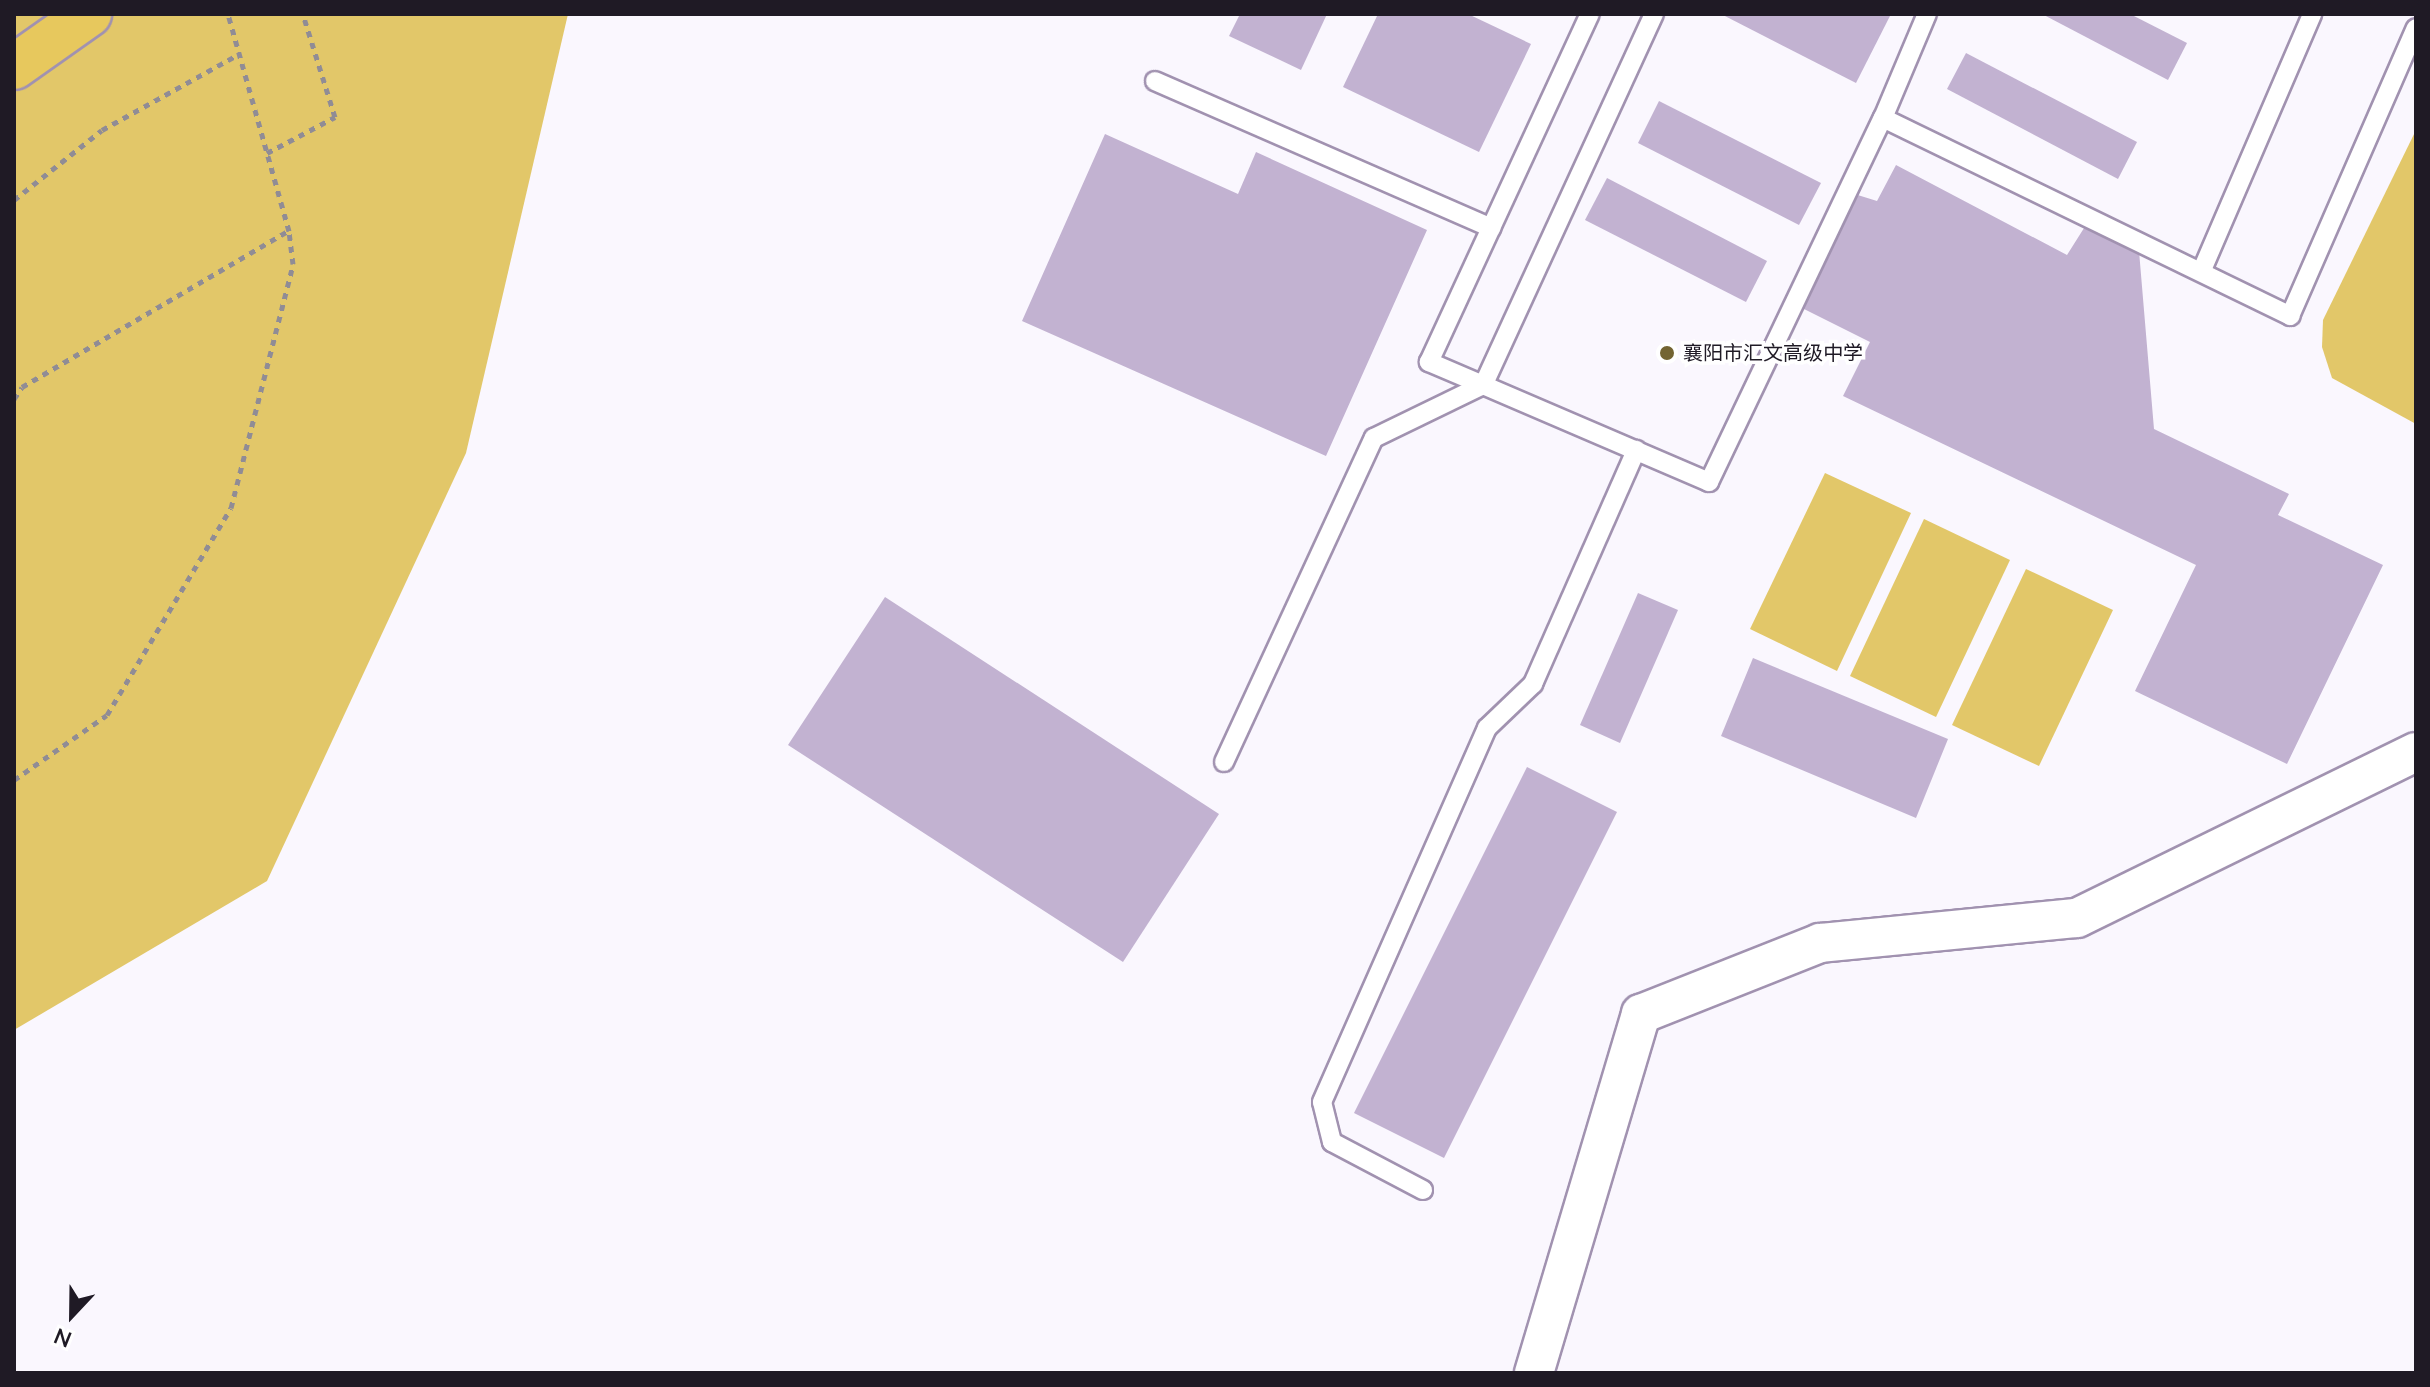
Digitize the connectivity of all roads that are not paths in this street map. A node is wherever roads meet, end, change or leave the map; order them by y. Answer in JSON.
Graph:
{"nodes":[{"id":1,"x":89,"y":14,"type":"edge"},
{"id":2,"x":1590,"y":14,"type":"edge"},
{"id":3,"x":1654,"y":14,"type":"edge"},
{"id":4,"x":1927,"y":14,"type":"edge"},
{"id":5,"x":2312,"y":14,"type":"edge"},
{"id":6,"x":2416,"y":28,"type":"edge"},
{"id":7,"x":14,"y":67,"type":"edge"},
{"id":8,"x":1155,"y":81,"type":"dead end"},
{"id":9,"x":1883,"y":118,"type":"junction"},
{"id":10,"x":1491,"y":228,"type":"junction"},
{"id":11,"x":2202,"y":270,"type":"junction"},
{"id":12,"x":1483,"y":385,"type":"junction"},
{"id":13,"x":1636,"y":450,"type":"junction"},
{"id":14,"x":2416,"y":752,"type":"edge"},
{"id":15,"x":1224,"y":762,"type":"dead end"},
{"id":16,"x":1423,"y":1190,"type":"dead end"},
{"id":17,"x":1534,"y":1373,"type":"edge"}],
"edges":[{"from":1,"to":7,"type":"highway"},
{"from":2,"to":10,"type":"lane"},
{"from":3,"to":12,"type":"lane"},
{"from":4,"to":9,"type":"lane"},
{"from":5,"to":11,"type":"lane"},
{"from":6,"to":11,"type":"lane"},
{"from":8,"to":10,"type":"lane"},
{"from":9,"to":11,"type":"lane"},
{"from":9,"to":13,"type":"lane"},
{"from":10,"to":12,"type":"lane"},
{"from":12,"to":13,"type":"lane"},
{"from":12,"to":15,"type":"lane"},
{"from":13,"to":16,"type":"lane"},
{"from":14,"to":17,"type":"street"}]}
